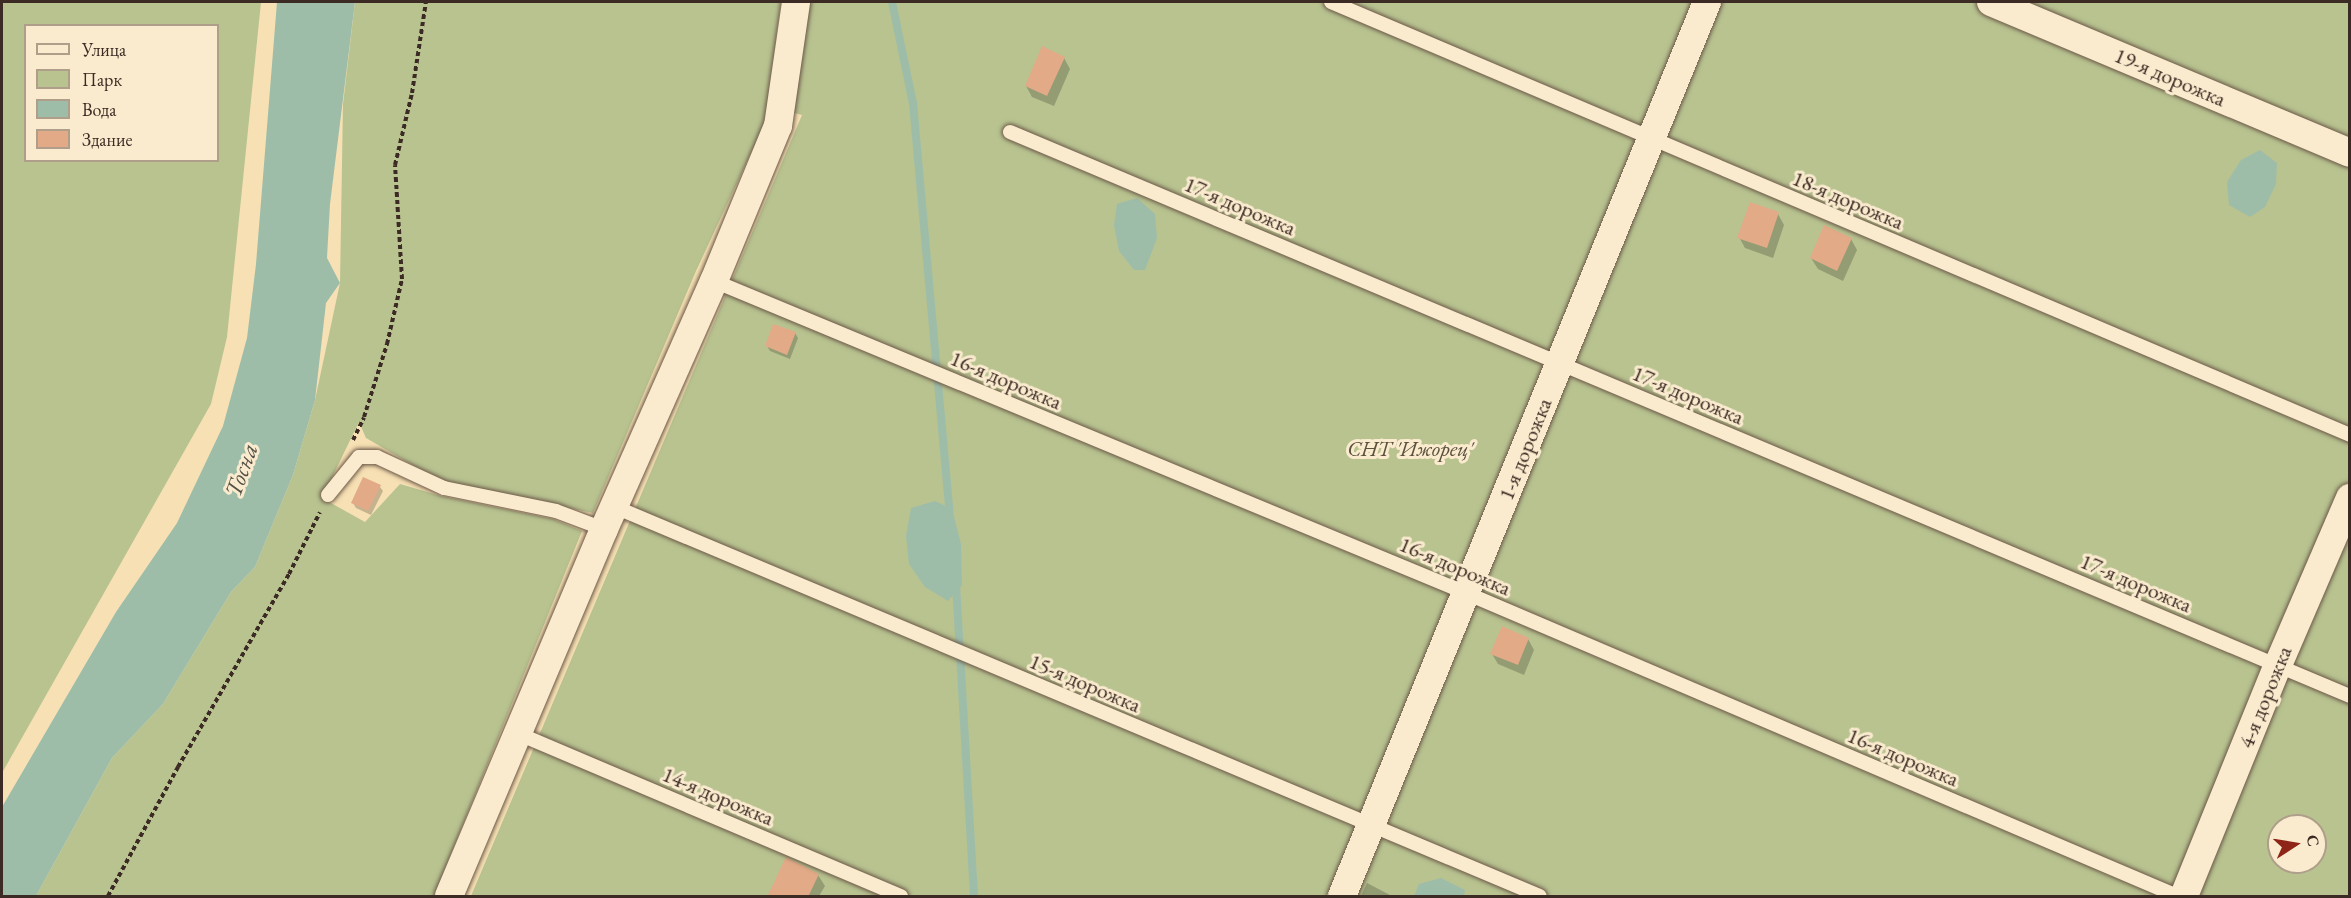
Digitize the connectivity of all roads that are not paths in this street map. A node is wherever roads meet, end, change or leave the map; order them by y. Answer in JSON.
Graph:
{"nodes":[{"id":1,"x":796,"y":2,"type":"edge"},
{"id":2,"x":1331,"y":2,"type":"edge"},
{"id":3,"x":1707,"y":2,"type":"edge"},
{"id":4,"x":1991,"y":2,"type":"edge"},
{"id":5,"x":1010,"y":132,"type":"dead end"},
{"id":6,"x":1651,"y":140,"type":"junction"},
{"id":7,"x":2349,"y":153,"type":"edge"},
{"id":8,"x":714,"y":281,"type":"junction"},
{"id":9,"x":1560,"y":364,"type":"junction"},
{"id":10,"x":2349,"y":435,"type":"edge"},
{"id":11,"x":328,"y":495,"type":"road end"},
{"id":12,"x":2349,"y":498,"type":"edge"},
{"id":13,"x":609,"y":518,"type":"junction"},
{"id":14,"x":1466,"y":593,"type":"junction"},
{"id":15,"x":2278,"y":665,"type":"junction"},
{"id":16,"x":2349,"y":696,"type":"edge"},
{"id":17,"x":519,"y":734,"type":"junction"},
{"id":18,"x":1371,"y":826,"type":"junction"},
{"id":19,"x":449,"y":897,"type":"edge"},
{"id":20,"x":901,"y":897,"type":"edge"},
{"id":21,"x":1342,"y":897,"type":"edge"},
{"id":22,"x":1540,"y":897,"type":"edge"},
{"id":23,"x":2177,"y":897,"type":"edge"},
{"id":24,"x":2184,"y":897,"type":"edge"}],
"edges":[{"from":1,"to":8,"type":"street"},
{"from":2,"to":6,"type":"lane","name":"18-я дорожка"},
{"from":3,"to":6,"type":"street","name":"1-я дорожка"},
{"from":4,"to":7,"type":"street","name":"19-я дорожка"},
{"from":5,"to":9,"type":"lane","name":"17-я дорожка"},
{"from":6,"to":9,"type":"street","name":"1-я дорожка"},
{"from":6,"to":10,"type":"lane","name":"18-я дорожка"},
{"from":8,"to":13,"type":"street"},
{"from":8,"to":14,"type":"lane","name":"16-я дорожка"},
{"from":9,"to":14,"type":"street","name":"1-я дорожка"},
{"from":9,"to":15,"type":"lane","name":"17-я дорожка"},
{"from":11,"to":13,"type":"lane","name":"15-я дорожка"},
{"from":12,"to":15,"type":"street","name":"4-я дорожка"},
{"from":13,"to":17,"type":"street"},
{"from":13,"to":18,"type":"lane","name":"15-я дорожка"},
{"from":14,"to":18,"type":"street","name":"1-я дорожка"},
{"from":14,"to":23,"type":"lane","name":"16-я дорожка"},
{"from":15,"to":16,"type":"lane","name":"17-я дорожка"},
{"from":15,"to":24,"type":"street","name":"4-я дорожка"},
{"from":17,"to":19,"type":"street"},
{"from":17,"to":20,"type":"lane","name":"14-я дорожка"},
{"from":18,"to":21,"type":"street","name":"1-я дорожка"},
{"from":18,"to":22,"type":"lane","name":"15-я дорожка"}]}
